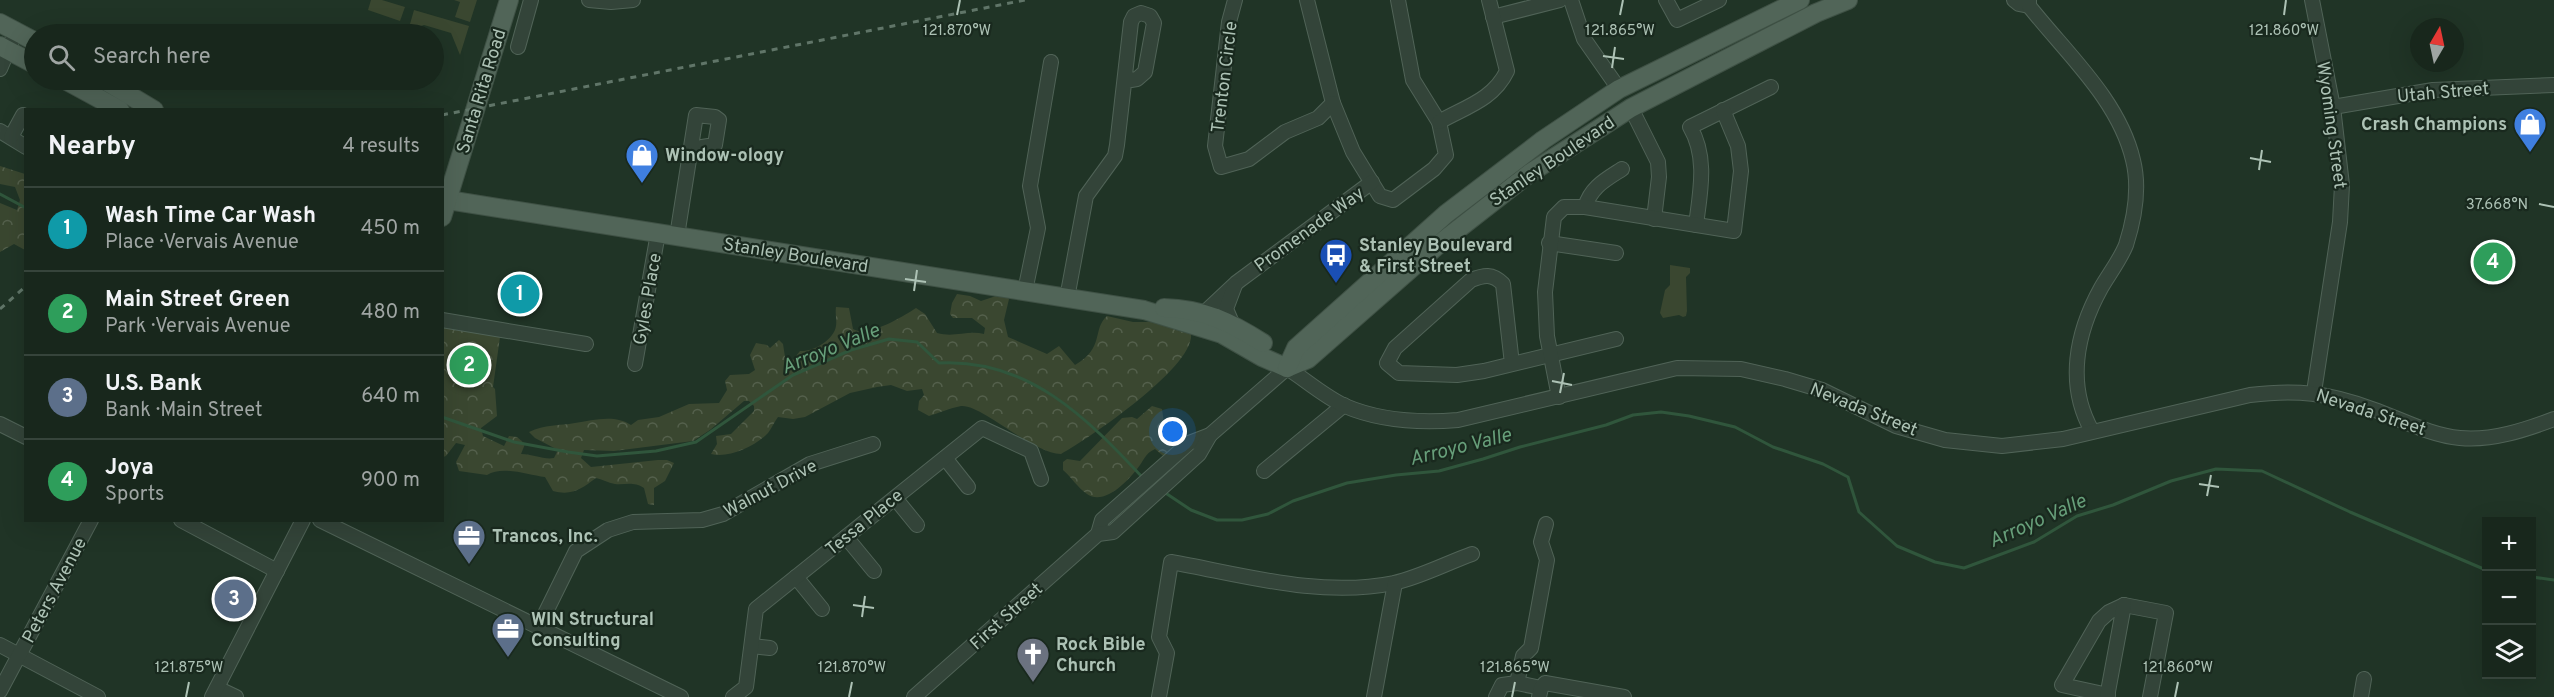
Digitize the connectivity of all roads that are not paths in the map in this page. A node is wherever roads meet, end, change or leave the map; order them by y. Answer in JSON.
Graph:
{"nodes":[{"id":1,"x":509,"y":0,"type":"edge"},
{"id":2,"x":531,"y":0,"type":"edge"},
{"id":3,"x":589,"y":0,"type":"edge"},
{"id":4,"x":633,"y":0,"type":"edge"},
{"id":5,"x":1235,"y":0,"type":"edge"},
{"id":6,"x":1307,"y":0,"type":"edge"},
{"id":7,"x":1398,"y":0,"type":"edge"},
{"id":8,"x":1489,"y":0,"type":"edge"},
{"id":9,"x":1560,"y":0,"type":"edge"},
{"id":10,"x":1571,"y":0,"type":"edge"},
{"id":11,"x":1666,"y":0,"type":"edge"},
{"id":12,"x":1719,"y":0,"type":"edge"},
{"id":13,"x":1800,"y":0,"type":"edge"},
{"id":14,"x":1848,"y":0,"type":"edge"},
{"id":15,"x":2014,"y":0,"type":"edge"},
{"id":16,"x":2312,"y":0,"type":"edge"},
{"id":17,"x":2031,"y":2,"type":"edge"},
{"id":18,"x":1812,"y":7,"type":"edge"},
{"id":19,"x":1493,"y":17,"type":"junction"},
{"id":20,"x":8,"y":27,"type":"edge"},
{"id":21,"x":1728,"y":35,"type":"junction"},
{"id":22,"x":24,"y":36,"type":"edge"},
{"id":23,"x":518,"y":46,"type":"dead end"},
{"id":24,"x":4,"y":48,"type":"edge"},
{"id":25,"x":24,"y":59,"type":"edge"},
{"id":26,"x":1050,"y":62,"type":"dead end"},
{"id":27,"x":0,"y":69,"type":"edge"},
{"id":28,"x":1125,"y":81,"type":"dead end"},
{"id":29,"x":2554,"y":85,"type":"edge"},
{"id":30,"x":1771,"y":87,"type":"dead end"},
{"id":31,"x":1619,"y":89,"type":"junction"},
{"id":32,"x":83,"y":90,"type":"edge"},
{"id":33,"x":121,"y":90,"type":"edge"},
{"id":34,"x":1333,"y":103,"type":"junction"},
{"id":35,"x":2333,"y":107,"type":"junction"},
{"id":36,"x":116,"y":108,"type":"edge"},
{"id":37,"x":151,"y":108,"type":"edge"},
{"id":38,"x":1631,"y":108,"type":"junction"},
{"id":39,"x":1723,"y":110,"type":"junction"},
{"id":40,"x":23,"y":115,"type":"dead end"},
{"id":41,"x":1439,"y":122,"type":"junction"},
{"id":42,"x":6,"y":134,"type":"edge"},
{"id":43,"x":24,"y":146,"type":"edge"},
{"id":44,"x":690,"y":152,"type":"dead end"},
{"id":45,"x":1622,"y":169,"type":"dead end"},
{"id":46,"x":1530,"y":173,"type":"junction"},
{"id":47,"x":1372,"y":182,"type":"junction"},
{"id":48,"x":1585,"y":207,"type":"junction"},
{"id":49,"x":445,"y":208,"type":"edge"},
{"id":50,"x":1654,"y":219,"type":"junction"},
{"id":51,"x":1696,"y":225,"type":"junction"},
{"id":52,"x":658,"y":233,"type":"junction"},
{"id":53,"x":677,"y":236,"type":"junction"},
{"id":54,"x":1549,"y":243,"type":"junction"},
{"id":55,"x":1616,"y":253,"type":"dead end"},
{"id":56,"x":1236,"y":283,"type":"junction"},
{"id":57,"x":1025,"y":291,"type":"junction"},
{"id":58,"x":1067,"y":298,"type":"junction"},
{"id":59,"x":1144,"y":310,"type":"junction"},
{"id":60,"x":1204,"y":314,"type":"junction"},
{"id":61,"x":444,"y":320,"type":"edge"},
{"id":62,"x":1232,"y":323,"type":"junction"},
{"id":63,"x":1616,"y":339,"type":"dead end"},
{"id":64,"x":586,"y":344,"type":"dead end"},
{"id":65,"x":1551,"y":355,"type":"junction"},
{"id":66,"x":635,"y":364,"type":"dead end"},
{"id":67,"x":1512,"y":364,"type":"junction"},
{"id":68,"x":1287,"y":368,"type":"junction"},
{"id":69,"x":2314,"y":392,"type":"junction"},
{"id":70,"x":1559,"y":397,"type":"junction"},
{"id":71,"x":1344,"y":405,"type":"junction"},
{"id":72,"x":2554,"y":419,"type":"edge"},
{"id":73,"x":0,"y":424,"type":"edge"},
{"id":74,"x":2092,"y":431,"type":"junction"},
{"id":75,"x":1210,"y":435,"type":"junction"},
{"id":76,"x":24,"y":436,"type":"edge"},
{"id":77,"x":873,"y":444,"type":"dead end"},
{"id":78,"x":945,"y":458,"type":"junction"},
{"id":79,"x":1264,"y":471,"type":"dead end"},
{"id":80,"x":1041,"y":478,"type":"dead end"},
{"id":81,"x":968,"y":486,"type":"dead end"},
{"id":82,"x":895,"y":498,"type":"junction"},
{"id":83,"x":90,"y":522,"type":"edge"},
{"id":84,"x":185,"y":522,"type":"edge"},
{"id":85,"x":302,"y":522,"type":"edge"},
{"id":86,"x":324,"y":522,"type":"edge"},
{"id":87,"x":1546,"y":524,"type":"dead end"},
{"id":88,"x":917,"y":525,"type":"dead end"},
{"id":89,"x":1098,"y":534,"type":"junction"},
{"id":90,"x":846,"y":537,"type":"junction"},
{"id":91,"x":1472,"y":554,"type":"dead end"},
{"id":92,"x":277,"y":571,"type":"junction"},
{"id":93,"x":874,"y":571,"type":"dead end"},
{"id":94,"x":796,"y":577,"type":"junction"},
{"id":95,"x":1395,"y":583,"type":"junction"},
{"id":96,"x":2124,"y":605,"type":"junction"},
{"id":97,"x":822,"y":609,"type":"dead end"},
{"id":98,"x":539,"y":626,"type":"junction"},
{"id":99,"x":0,"y":645,"type":"edge"},
{"id":100,"x":752,"y":646,"type":"junction"},
{"id":101,"x":770,"y":648,"type":"dead end"},
{"id":102,"x":19,"y":655,"type":"junction"},
{"id":103,"x":2364,"y":679,"type":"dead end"},
{"id":104,"x":1517,"y":683,"type":"junction"},
{"id":105,"x":1542,"y":689,"type":"edge"},
{"id":106,"x":0,"y":691,"type":"edge"},
{"id":107,"x":215,"y":692,"type":"edge"},
{"id":108,"x":2108,"y":696,"type":"edge"},
{"id":109,"x":98,"y":697,"type":"edge"},
{"id":110,"x":236,"y":697,"type":"edge"},
{"id":111,"x":681,"y":697,"type":"edge"},
{"id":112,"x":733,"y":697,"type":"edge"},
{"id":113,"x":914,"y":697,"type":"edge"},
{"id":114,"x":1159,"y":697,"type":"edge"},
{"id":115,"x":1374,"y":697,"type":"edge"},
{"id":116,"x":1497,"y":697,"type":"edge"},
{"id":117,"x":1624,"y":697,"type":"edge"},
{"id":118,"x":2150,"y":697,"type":"edge"},
{"id":119,"x":2361,"y":697,"type":"edge"}],
"edges":[{"from":1,"to":49,"type":"main road","name":"Santa Rita Road"},
{"from":2,"to":23,"type":"street","name":"Santa Rita Road"},
{"from":3,"to":4,"type":"street"},
{"from":5,"to":34,"type":"street","name":"Trenton Circle"},
{"from":6,"to":34,"type":"street"},
{"from":7,"to":41,"type":"street"},
{"from":8,"to":19,"type":"street"},
{"from":9,"to":19,"type":"street"},
{"from":10,"to":31,"type":"street"},
{"from":11,"to":12,"type":"street"},
{"from":13,"to":21,"type":"main road","name":"Stanley Boulevard"},
{"from":14,"to":18,"type":"main road","name":"Stanley Boulevard"},
{"from":15,"to":17,"type":"street"},
{"from":16,"to":35,"type":"street","name":"Wyoming Street"},
{"from":17,"to":74,"type":"street"},
{"from":18,"to":38,"type":"main road","name":"Stanley Boulevard"},
{"from":19,"to":41,"type":"street"},
{"from":20,"to":22,"type":"main road"},
{"from":20,"to":24,"type":"street"},
{"from":21,"to":31,"type":"main road","name":"Stanley Boulevard"},
{"from":21,"to":38,"type":"main road"},
{"from":24,"to":25,"type":"main road"},
{"from":24,"to":27,"type":"street"},
{"from":26,"to":57,"type":"street"},
{"from":28,"to":58,"type":"street"},
{"from":29,"to":35,"type":"street","name":"Utah Street"},
{"from":30,"to":39,"type":"street"},
{"from":31,"to":46,"type":"main road"},
{"from":31,"to":68,"type":"main road","name":"Stanley Boulevard"},
{"from":32,"to":36,"type":"main road"},
{"from":33,"to":37,"type":"main road"},
{"from":34,"to":47,"type":"street"},
{"from":35,"to":69,"type":"street","name":"Wyoming Street"},
{"from":38,"to":46,"type":"main road","name":"Stanley Boulevard"},
{"from":38,"to":50,"type":"street"},
{"from":39,"to":51,"type":"street"},
{"from":39,"to":51,"type":"street"},
{"from":40,"to":42,"type":"street"},
{"from":41,"to":47,"type":"street","name":"Promenade Way"},
{"from":42,"to":43,"type":"street"},
{"from":44,"to":53,"type":"street"},
{"from":45,"to":48,"type":"street"},
{"from":46,"to":68,"type":"main road","name":"Stanley Boulevard"},
{"from":47,"to":56,"type":"street","name":"Promenade Way"},
{"from":48,"to":50,"type":"street"},
{"from":48,"to":54,"type":"street"},
{"from":49,"to":52,"type":"main road","name":"Stanley Boulevard"},
{"from":50,"to":51,"type":"street"},
{"from":52,"to":53,"type":"main road","name":"Stanley Boulevard"},
{"from":52,"to":66,"type":"street","name":"Gyles Place"},
{"from":53,"to":57,"type":"main road","name":"Stanley Boulevard"},
{"from":54,"to":55,"type":"street"},
{"from":54,"to":65,"type":"street"},
{"from":56,"to":60,"type":"street","name":"Promenade Way"},
{"from":56,"to":62,"type":"street"},
{"from":57,"to":58,"type":"main road","name":"Stanley Boulevard"},
{"from":58,"to":59,"type":"main road","name":"Stanley Boulevard"},
{"from":59,"to":60,"type":"main road","name":"Stanley Boulevard"},
{"from":59,"to":68,"type":"main road","name":"Stanley Boulevard"},
{"from":60,"to":62,"type":"main road","name":"Stanley Boulevard"},
{"from":61,"to":64,"type":"street"},
{"from":62,"to":68,"type":"main road","name":"Stanley Boulevard"},
{"from":63,"to":65,"type":"street"},
{"from":65,"to":67,"type":"street"},
{"from":65,"to":70,"type":"street"},
{"from":67,"to":67,"type":"street"},
{"from":68,"to":71,"type":"street","name":"Nevada Street"},
{"from":68,"to":75,"type":"street"},
{"from":69,"to":72,"type":"street","name":"Nevada Street"},
{"from":69,"to":74,"type":"street","name":"Nevada Street"},
{"from":70,"to":71,"type":"street","name":"Nevada Street"},
{"from":70,"to":74,"type":"street","name":"Nevada Street"},
{"from":71,"to":79,"type":"street"},
{"from":73,"to":76,"type":"street"},
{"from":75,"to":89,"type":"street"},
{"from":75,"to":89,"type":"street"},
{"from":77,"to":98,"type":"street","name":"Walnut Drive"},
{"from":78,"to":80,"type":"street","name":"Tessa Place"},
{"from":78,"to":81,"type":"street"},
{"from":78,"to":82,"type":"street","name":"Tessa Place"},
{"from":82,"to":88,"type":"street"},
{"from":82,"to":90,"type":"street","name":"Tessa Place"},
{"from":83,"to":102,"type":"street","name":"Peters Avenue"},
{"from":84,"to":92,"type":"street"},
{"from":85,"to":92,"type":"street"},
{"from":86,"to":98,"type":"street"},
{"from":87,"to":104,"type":"street"},
{"from":89,"to":113,"type":"street","name":"First Street"},
{"from":90,"to":93,"type":"street"},
{"from":90,"to":94,"type":"street","name":"Tessa Place"},
{"from":91,"to":95,"type":"street"},
{"from":92,"to":107,"type":"street"},
{"from":94,"to":97,"type":"street"},
{"from":94,"to":100,"type":"street","name":"Tessa Place"},
{"from":95,"to":114,"type":"street"},
{"from":95,"to":115,"type":"street"},
{"from":96,"to":108,"type":"street"},
{"from":96,"to":108,"type":"street"},
{"from":96,"to":118,"type":"street"},
{"from":98,"to":111,"type":"street"},
{"from":99,"to":102,"type":"street"},
{"from":100,"to":101,"type":"street"},
{"from":100,"to":112,"type":"street","name":"Tessa Place"},
{"from":102,"to":106,"type":"street","name":"Peters Avenue"},
{"from":102,"to":109,"type":"street"},
{"from":103,"to":119,"type":"street"},
{"from":104,"to":105,"type":"street"},
{"from":104,"to":116,"type":"street"},
{"from":105,"to":117,"type":"street"},
{"from":107,"to":110,"type":"street"}]}
